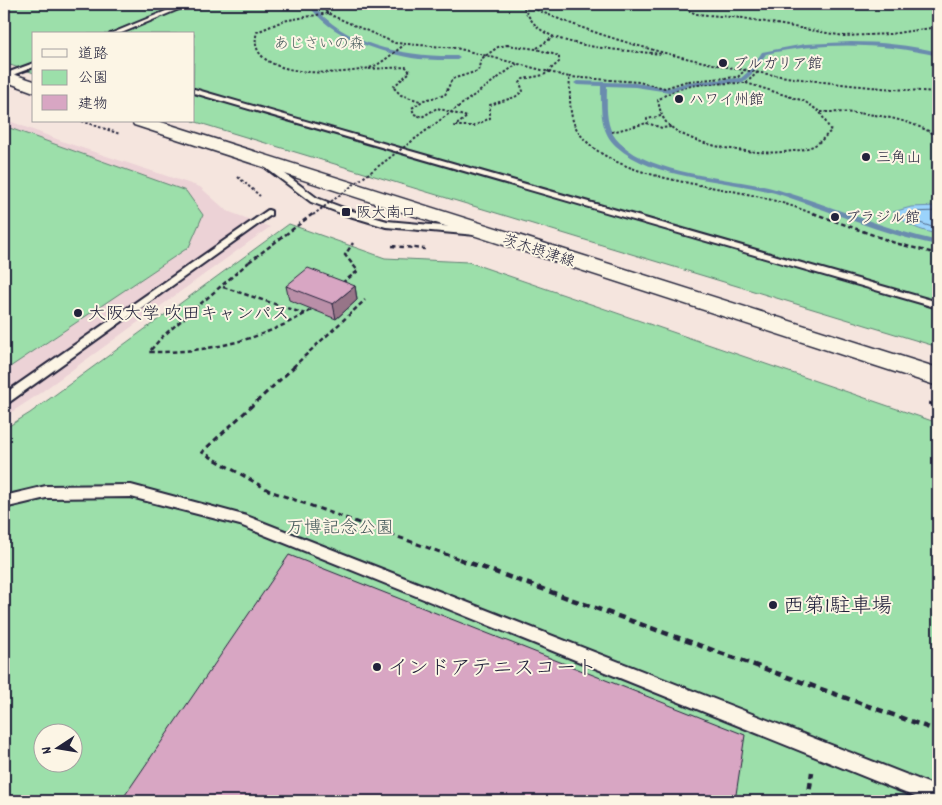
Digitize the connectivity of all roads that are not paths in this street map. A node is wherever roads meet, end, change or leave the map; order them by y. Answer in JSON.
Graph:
{"nodes":[{"id":1,"x":188,"y":4,"type":"edge"},
{"id":2,"x":118,"y":32,"type":"edge"},
{"id":3,"x":32,"y":66,"type":"edge"},
{"id":4,"x":4,"y":76,"type":"edge"},
{"id":5,"x":32,"y":86,"type":"edge"},
{"id":6,"x":195,"y":91,"type":"edge"},
{"id":7,"x":134,"y":129,"type":"edge"},
{"id":8,"x":268,"y":213,"type":"dead end"},
{"id":9,"x":938,"y":305,"type":"edge"},
{"id":10,"x":938,"y":377,"type":"edge"},
{"id":11,"x":4,"y":400,"type":"edge"},
{"id":12,"x":4,"y":502,"type":"edge"},
{"id":13,"x":938,"y":797,"type":"edge"}],
"edges":[{"from":1,"to":2,"type":"lane"},
{"from":3,"to":4,"type":"lane"},
{"from":4,"to":5,"type":"main road"},
{"from":6,"to":9,"type":"lane"},
{"from":7,"to":10,"type":"main road","name":"茨木摂津線"},
{"from":8,"to":11,"type":"lane"},
{"from":12,"to":13,"type":"lane"}]}
